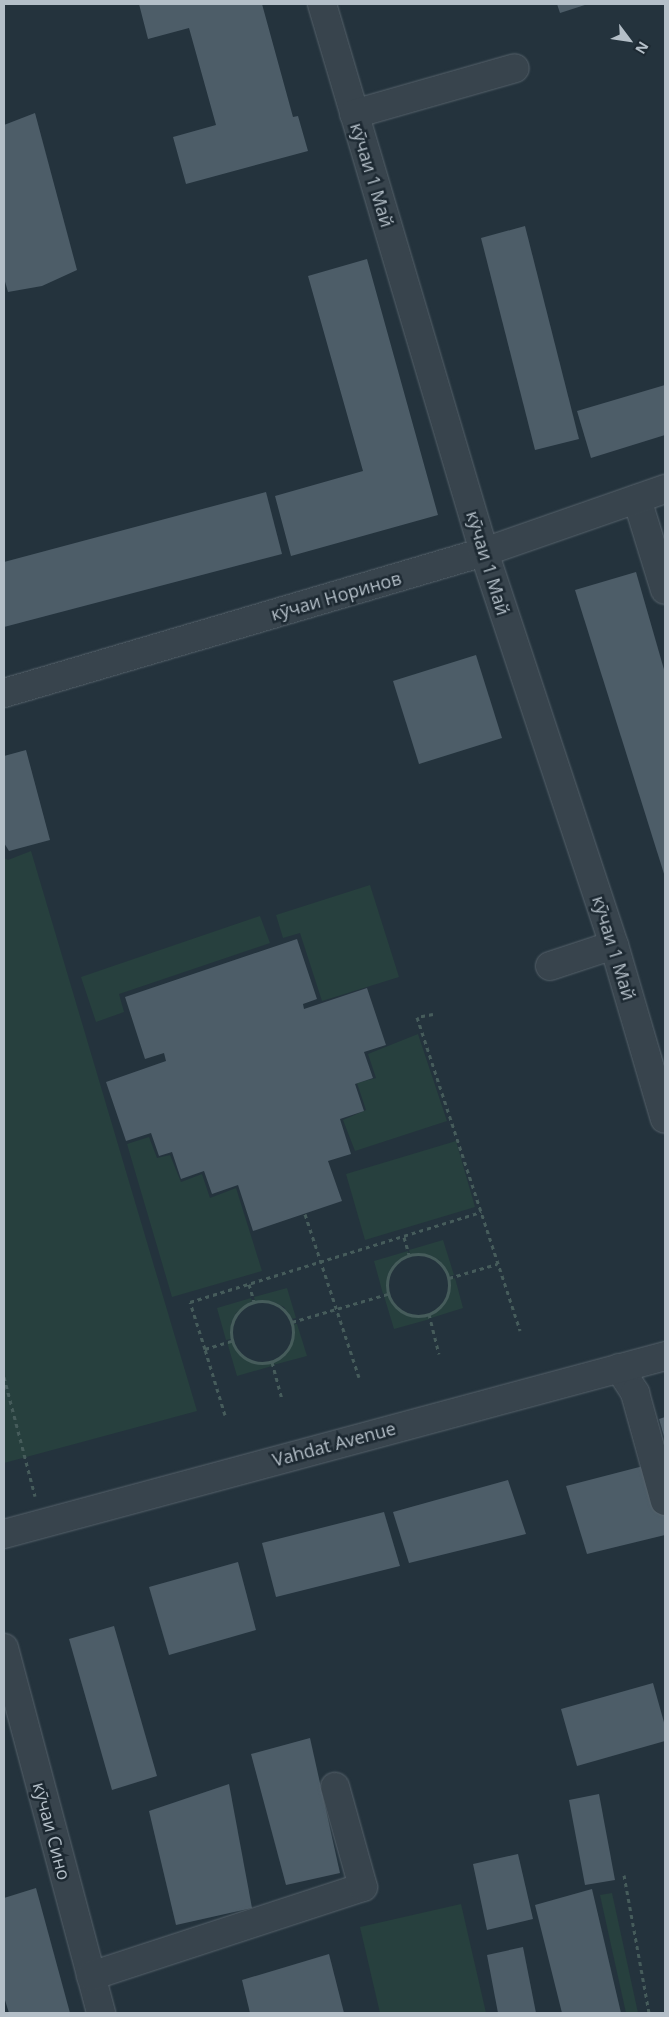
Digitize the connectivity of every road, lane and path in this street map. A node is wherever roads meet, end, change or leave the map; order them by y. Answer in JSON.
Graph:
{"nodes":[{"id":1,"x":322,"y":4,"type":"edge"},
{"id":2,"x":514,"y":68,"type":"dead end"},
{"id":3,"x":354,"y":114,"type":"junction"},
{"id":4,"x":665,"y":489,"type":"edge"},
{"id":5,"x":637,"y":499,"type":"junction"},
{"id":6,"x":484,"y":552,"type":"junction"},
{"id":7,"x":665,"y":590,"type":"edge"},
{"id":8,"x":4,"y":693,"type":"edge"},
{"id":9,"x":614,"y":945,"type":"junction"},
{"id":10,"x":550,"y":966,"type":"dead end"},
{"id":11,"x":433,"y":1014,"type":"dead end"},
{"id":12,"x":665,"y":1119,"type":"edge"},
{"id":13,"x":481,"y":1212,"type":"junction"},
{"id":14,"x":304,"y":1214,"type":"dead end"},
{"id":15,"x":404,"y":1237,"type":"junction"},
{"id":16,"x":410,"y":1255,"type":"junction"},
{"id":17,"x":322,"y":1263,"type":"junction"},
{"id":18,"x":497,"y":1264,"type":"junction"},
{"id":19,"x":449,"y":1278,"type":"junction"},
{"id":20,"x":249,"y":1284,"type":"junction"},
{"id":21,"x":388,"y":1294,"type":"junction"},
{"id":22,"x":254,"y":1302,"type":"junction"},
{"id":23,"x":336,"y":1309,"type":"junction"},
{"id":24,"x":429,"y":1314,"type":"junction"},
{"id":25,"x":292,"y":1322,"type":"junction"},
{"id":26,"x":520,"y":1331,"type":"dead end"},
{"id":27,"x":232,"y":1341,"type":"junction"},
{"id":28,"x":205,"y":1349,"type":"junction"},
{"id":29,"x":439,"y":1354,"type":"dead end"},
{"id":30,"x":665,"y":1356,"type":"edge"},
{"id":31,"x":272,"y":1362,"type":"junction"},
{"id":32,"x":619,"y":1368,"type":"junction"},
{"id":33,"x":4,"y":1377,"type":"edge"},
{"id":34,"x":359,"y":1377,"type":"dead end"},
{"id":35,"x":282,"y":1399,"type":"dead end"},
{"id":36,"x":224,"y":1415,"type":"dead end"},
{"id":37,"x":665,"y":1501,"type":"edge"},
{"id":38,"x":42,"y":1523,"type":"junction"},
{"id":39,"x":4,"y":1534,"type":"edge"},
{"id":40,"x":4,"y":1648,"type":"edge"},
{"id":41,"x":334,"y":1787,"type":"dead end"},
{"id":42,"x":624,"y":1875,"type":"dead end"},
{"id":43,"x":91,"y":1976,"type":"junction"},
{"id":44,"x":101,"y":2013,"type":"edge"},
{"id":45,"x":649,"y":2013,"type":"edge"}],
"edges":[{"from":1,"to":3,"type":"street","name":"кӯчаи 1 Май"},
{"from":2,"to":3,"type":"street"},
{"from":3,"to":6,"type":"street","name":"кӯчаи 1 Май"},
{"from":4,"to":5,"type":"street","name":"кӯчаи Норинов"},
{"from":5,"to":6,"type":"street","name":"кӯчаи Норинов"},
{"from":5,"to":7,"type":"street"},
{"from":6,"to":8,"type":"street","name":"кӯчаи Норинов"},
{"from":6,"to":9,"type":"street","name":"кӯчаи 1 Май"},
{"from":9,"to":10,"type":"street"},
{"from":9,"to":12,"type":"street","name":"кӯчаи 1 Май"},
{"from":11,"to":13,"type":"path"},
{"from":13,"to":15,"type":"path"},
{"from":13,"to":18,"type":"path"},
{"from":14,"to":17,"type":"path"},
{"from":15,"to":16,"type":"path"},
{"from":15,"to":17,"type":"path"},
{"from":16,"to":19,"type":"path"},
{"from":16,"to":21,"type":"path"},
{"from":17,"to":20,"type":"path"},
{"from":17,"to":23,"type":"path"},
{"from":18,"to":19,"type":"path"},
{"from":18,"to":26,"type":"path"},
{"from":19,"to":24,"type":"path"},
{"from":20,"to":22,"type":"path"},
{"from":20,"to":28,"type":"path"},
{"from":21,"to":23,"type":"path"},
{"from":21,"to":24,"type":"path"},
{"from":22,"to":25,"type":"path"},
{"from":22,"to":27,"type":"path"},
{"from":23,"to":25,"type":"path"},
{"from":23,"to":34,"type":"path"},
{"from":24,"to":29,"type":"path"},
{"from":25,"to":31,"type":"path"},
{"from":27,"to":28,"type":"path"},
{"from":27,"to":31,"type":"path"},
{"from":28,"to":36,"type":"path"},
{"from":30,"to":32,"type":"street","name":"Vahdat Avenue"},
{"from":31,"to":35,"type":"path"},
{"from":32,"to":37,"type":"street"},
{"from":32,"to":38,"type":"street","name":"Vahdat Avenue"},
{"from":33,"to":38,"type":"path"},
{"from":38,"to":39,"type":"street","name":"Vahdat Avenue"},
{"from":40,"to":43,"type":"street","name":"кӯчаи Сино"},
{"from":41,"to":43,"type":"street"},
{"from":42,"to":45,"type":"path"},
{"from":43,"to":44,"type":"street","name":"кӯчаи Сино"}]}
